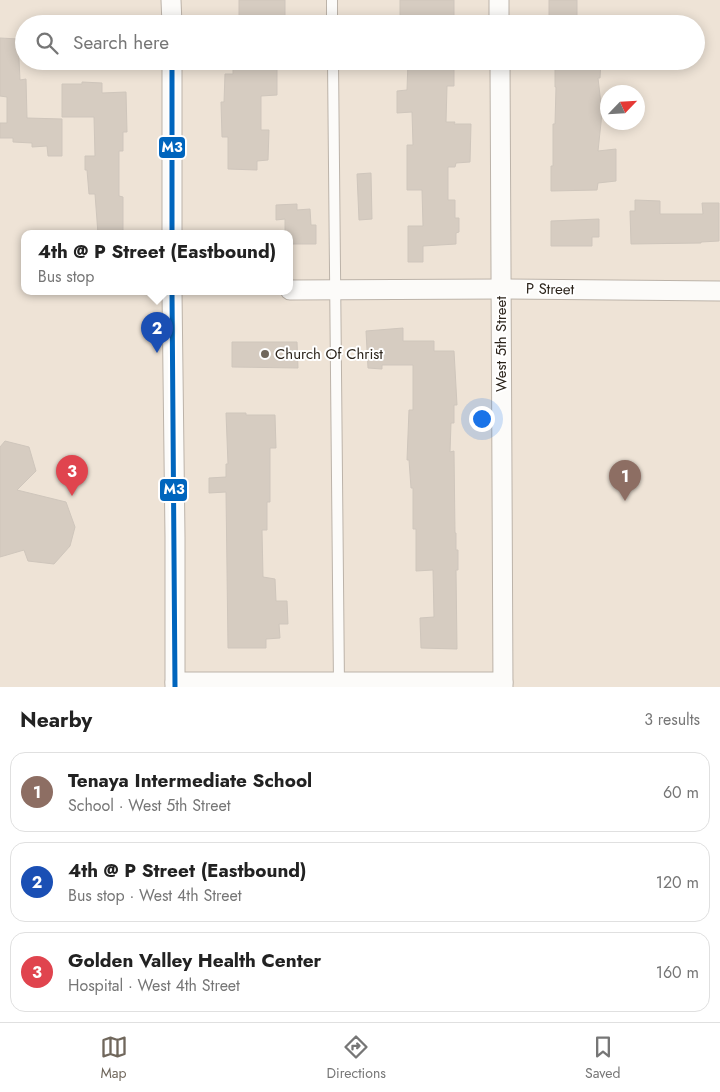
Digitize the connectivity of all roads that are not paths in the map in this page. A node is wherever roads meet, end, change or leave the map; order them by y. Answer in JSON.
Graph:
{"nodes":[{"id":1,"x":172,"y":0,"type":"edge"},
{"id":2,"x":332,"y":0,"type":"edge"},
{"id":3,"x":499,"y":0,"type":"edge"},
{"id":4,"x":172,"y":15,"type":"edge"},
{"id":5,"x":332,"y":15,"type":"edge"},
{"id":6,"x":499,"y":15,"type":"edge"},
{"id":7,"x":172,"y":70,"type":"edge"},
{"id":8,"x":333,"y":70,"type":"edge"},
{"id":9,"x":500,"y":70,"type":"edge"},
{"id":10,"x":172,"y":230,"type":"edge"},
{"id":11,"x":502,"y":289,"type":"junction"},
{"id":12,"x":293,"y":290,"type":"edge"},
{"id":13,"x":335,"y":290,"type":"junction"},
{"id":14,"x":720,"y":291,"type":"edge"},
{"id":15,"x":172,"y":295,"type":"edge"},
{"id":16,"x":175,"y":684,"type":"edge"},
{"id":17,"x":339,"y":684,"type":"edge"},
{"id":18,"x":503,"y":685,"type":"edge"}],
"edges":[{"from":1,"to":4,"type":"street"},
{"from":2,"to":5,"type":"lane"},
{"from":3,"to":6,"type":"street"},
{"from":7,"to":10,"type":"street"},
{"from":8,"to":13,"type":"lane"},
{"from":9,"to":11,"type":"street","name":"West 5th Street"},
{"from":11,"to":13,"type":"street","name":"P Street"},
{"from":11,"to":14,"type":"street","name":"P Street"},
{"from":11,"to":18,"type":"street","name":"West 5th Street"},
{"from":12,"to":13,"type":"street","name":"P Street"},
{"from":13,"to":17,"type":"lane"},
{"from":15,"to":16,"type":"street"},
{"from":16,"to":17,"type":"street"},
{"from":17,"to":18,"type":"street"}]}
